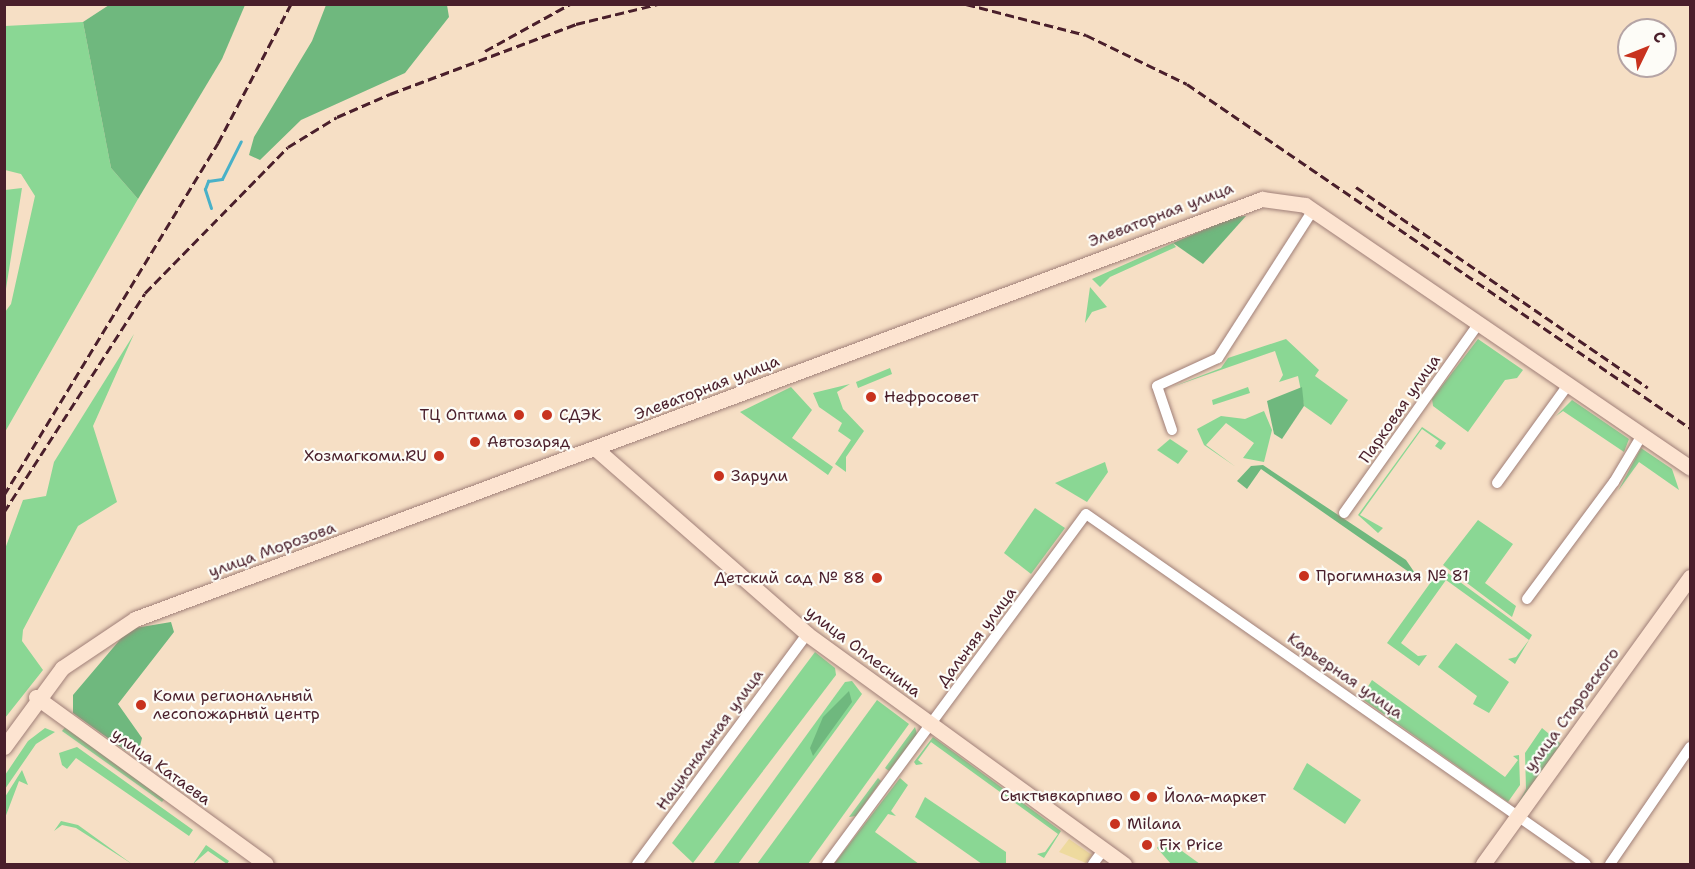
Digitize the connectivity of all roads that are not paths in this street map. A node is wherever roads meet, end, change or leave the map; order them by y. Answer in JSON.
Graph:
{"nodes":[{"id":1,"x":1313,"y":210,"type":"junction"},
{"id":2,"x":1479,"y":323,"type":"junction"},
{"id":3,"x":1568,"y":385,"type":"junction"},
{"id":4,"x":1172,"y":430,"type":"dead end"},
{"id":5,"x":1642,"y":435,"type":"junction"},
{"id":6,"x":596,"y":449,"type":"junction"},
{"id":7,"x":1690,"y":468,"type":"edge"},
{"id":8,"x":1497,"y":483,"type":"dead end"},
{"id":9,"x":1344,"y":513,"type":"dead end"},
{"id":10,"x":1086,"y":514,"type":"joint"},
{"id":11,"x":1690,"y":577,"type":"edge"},
{"id":12,"x":1527,"y":598,"type":"dead end"},
{"id":13,"x":807,"y":634,"type":"junction"},
{"id":14,"x":36,"y":697,"type":"junction"},
{"id":15,"x":930,"y":724,"type":"junction"},
{"id":16,"x":4,"y":747,"type":"edge"},
{"id":17,"x":1690,"y":747,"type":"edge"},
{"id":18,"x":1518,"y":816,"type":"junction"},
{"id":19,"x":1103,"y":850,"type":"junction"},
{"id":20,"x":266,"y":864,"type":"edge"},
{"id":21,"x":637,"y":864,"type":"edge"},
{"id":22,"x":827,"y":864,"type":"edge"},
{"id":23,"x":1093,"y":864,"type":"edge"},
{"id":24,"x":1124,"y":864,"type":"edge"},
{"id":25,"x":1483,"y":864,"type":"edge"},
{"id":26,"x":1586,"y":864,"type":"edge"},
{"id":27,"x":1610,"y":864,"type":"edge"}],
"edges":[{"from":1,"to":2,"type":"main road","name":"Элеваторная улица"},
{"from":1,"to":4,"type":"street"},
{"from":1,"to":6,"type":"main road","name":"Элеваторная улица"},
{"from":2,"to":3,"type":"main road","name":"Элеваторная улица"},
{"from":2,"to":9,"type":"street","name":"Парковая улица"},
{"from":3,"to":5,"type":"main road","name":"Элеваторная улица"},
{"from":3,"to":8,"type":"street"},
{"from":5,"to":7,"type":"main road","name":"Элеваторная улица"},
{"from":5,"to":12,"type":"street"},
{"from":6,"to":13,"type":"main road","name":"улица Оплеснина"},
{"from":6,"to":14,"type":"main road","name":"улица Морозова"},
{"from":10,"to":15,"type":"street","name":"Дальняя улица"},
{"from":10,"to":18,"type":"street","name":"Карьерная улица"},
{"from":11,"to":18,"type":"main road","name":"улица Старовского"},
{"from":13,"to":15,"type":"main road","name":"улица Оплеснина"},
{"from":13,"to":21,"type":"street","name":"Национальная улица"},
{"from":14,"to":16,"type":"main road","name":"улица Морозова"},
{"from":14,"to":20,"type":"main road","name":"улица Катаева"},
{"from":15,"to":19,"type":"main road","name":"улица Оплеснина"},
{"from":15,"to":22,"type":"street","name":"Дальняя улица"},
{"from":17,"to":27,"type":"street"},
{"from":18,"to":25,"type":"main road","name":"улица Старовского"},
{"from":18,"to":26,"type":"street","name":"Карьерная улица"},
{"from":19,"to":23,"type":"street"},
{"from":19,"to":24,"type":"main road","name":"улица Оплеснина"}]}
